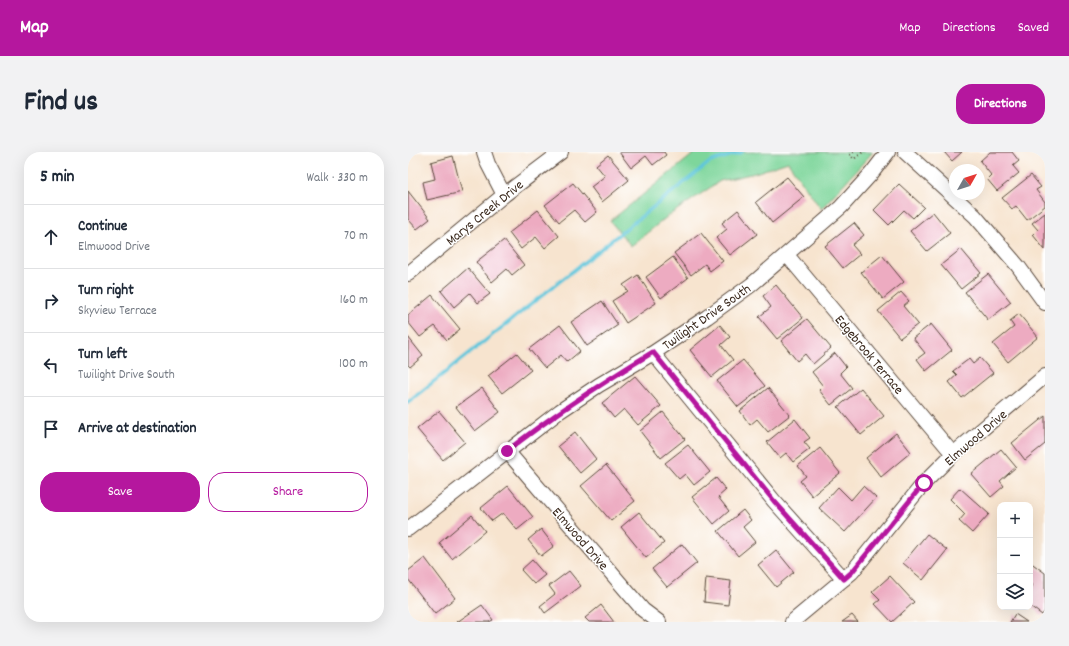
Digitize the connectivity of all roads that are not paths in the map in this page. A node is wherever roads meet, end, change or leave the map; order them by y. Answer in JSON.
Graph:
{"nodes":[{"id":1,"x":484,"y":152,"type":"edge"},
{"id":2,"x":561,"y":152,"type":"edge"},
{"id":3,"x":888,"y":152,"type":"edge"},
{"id":4,"x":905,"y":152,"type":"edge"},
{"id":5,"x":504,"y":195,"type":"junction"},
{"id":6,"x":787,"y":255,"type":"junction"},
{"id":7,"x":408,"y":274,"type":"edge"},
{"id":8,"x":1045,"y":303,"type":"edge"},
{"id":9,"x":653,"y":352,"type":"junction"},
{"id":10,"x":1045,"y":376,"type":"edge"},
{"id":11,"x":507,"y":451,"type":"junction"},
{"id":12,"x":953,"y":454,"type":"junction"},
{"id":13,"x":408,"y":529,"type":"edge"},
{"id":14,"x":844,"y":579,"type":"junction"},
{"id":15,"x":659,"y":622,"type":"edge"},
{"id":16,"x":792,"y":622,"type":"edge"}],
"edges":[{"from":1,"to":5,"type":"street"},
{"from":2,"to":5,"type":"street","name":"Marys Creek Drive"},
{"from":3,"to":6,"type":"street","name":"Twilight Drive South"},
{"from":4,"to":8,"type":"street"},
{"from":5,"to":7,"type":"street","name":"Marys Creek Drive"},
{"from":6,"to":9,"type":"street","name":"Twilight Drive South"},
{"from":6,"to":12,"type":"street","name":"Edgebrook Terrace"},
{"from":9,"to":11,"type":"street","name":"Twilight Drive South"},
{"from":9,"to":14,"type":"street"},
{"from":10,"to":12,"type":"street","name":"Elmwood Drive"},
{"from":11,"to":13,"type":"street","name":"Twilight Drive South"},
{"from":11,"to":15,"type":"street","name":"Elmwood Drive"},
{"from":12,"to":14,"type":"street","name":"Elmwood Drive"},
{"from":14,"to":16,"type":"street","name":"Elmwood Drive"}]}
